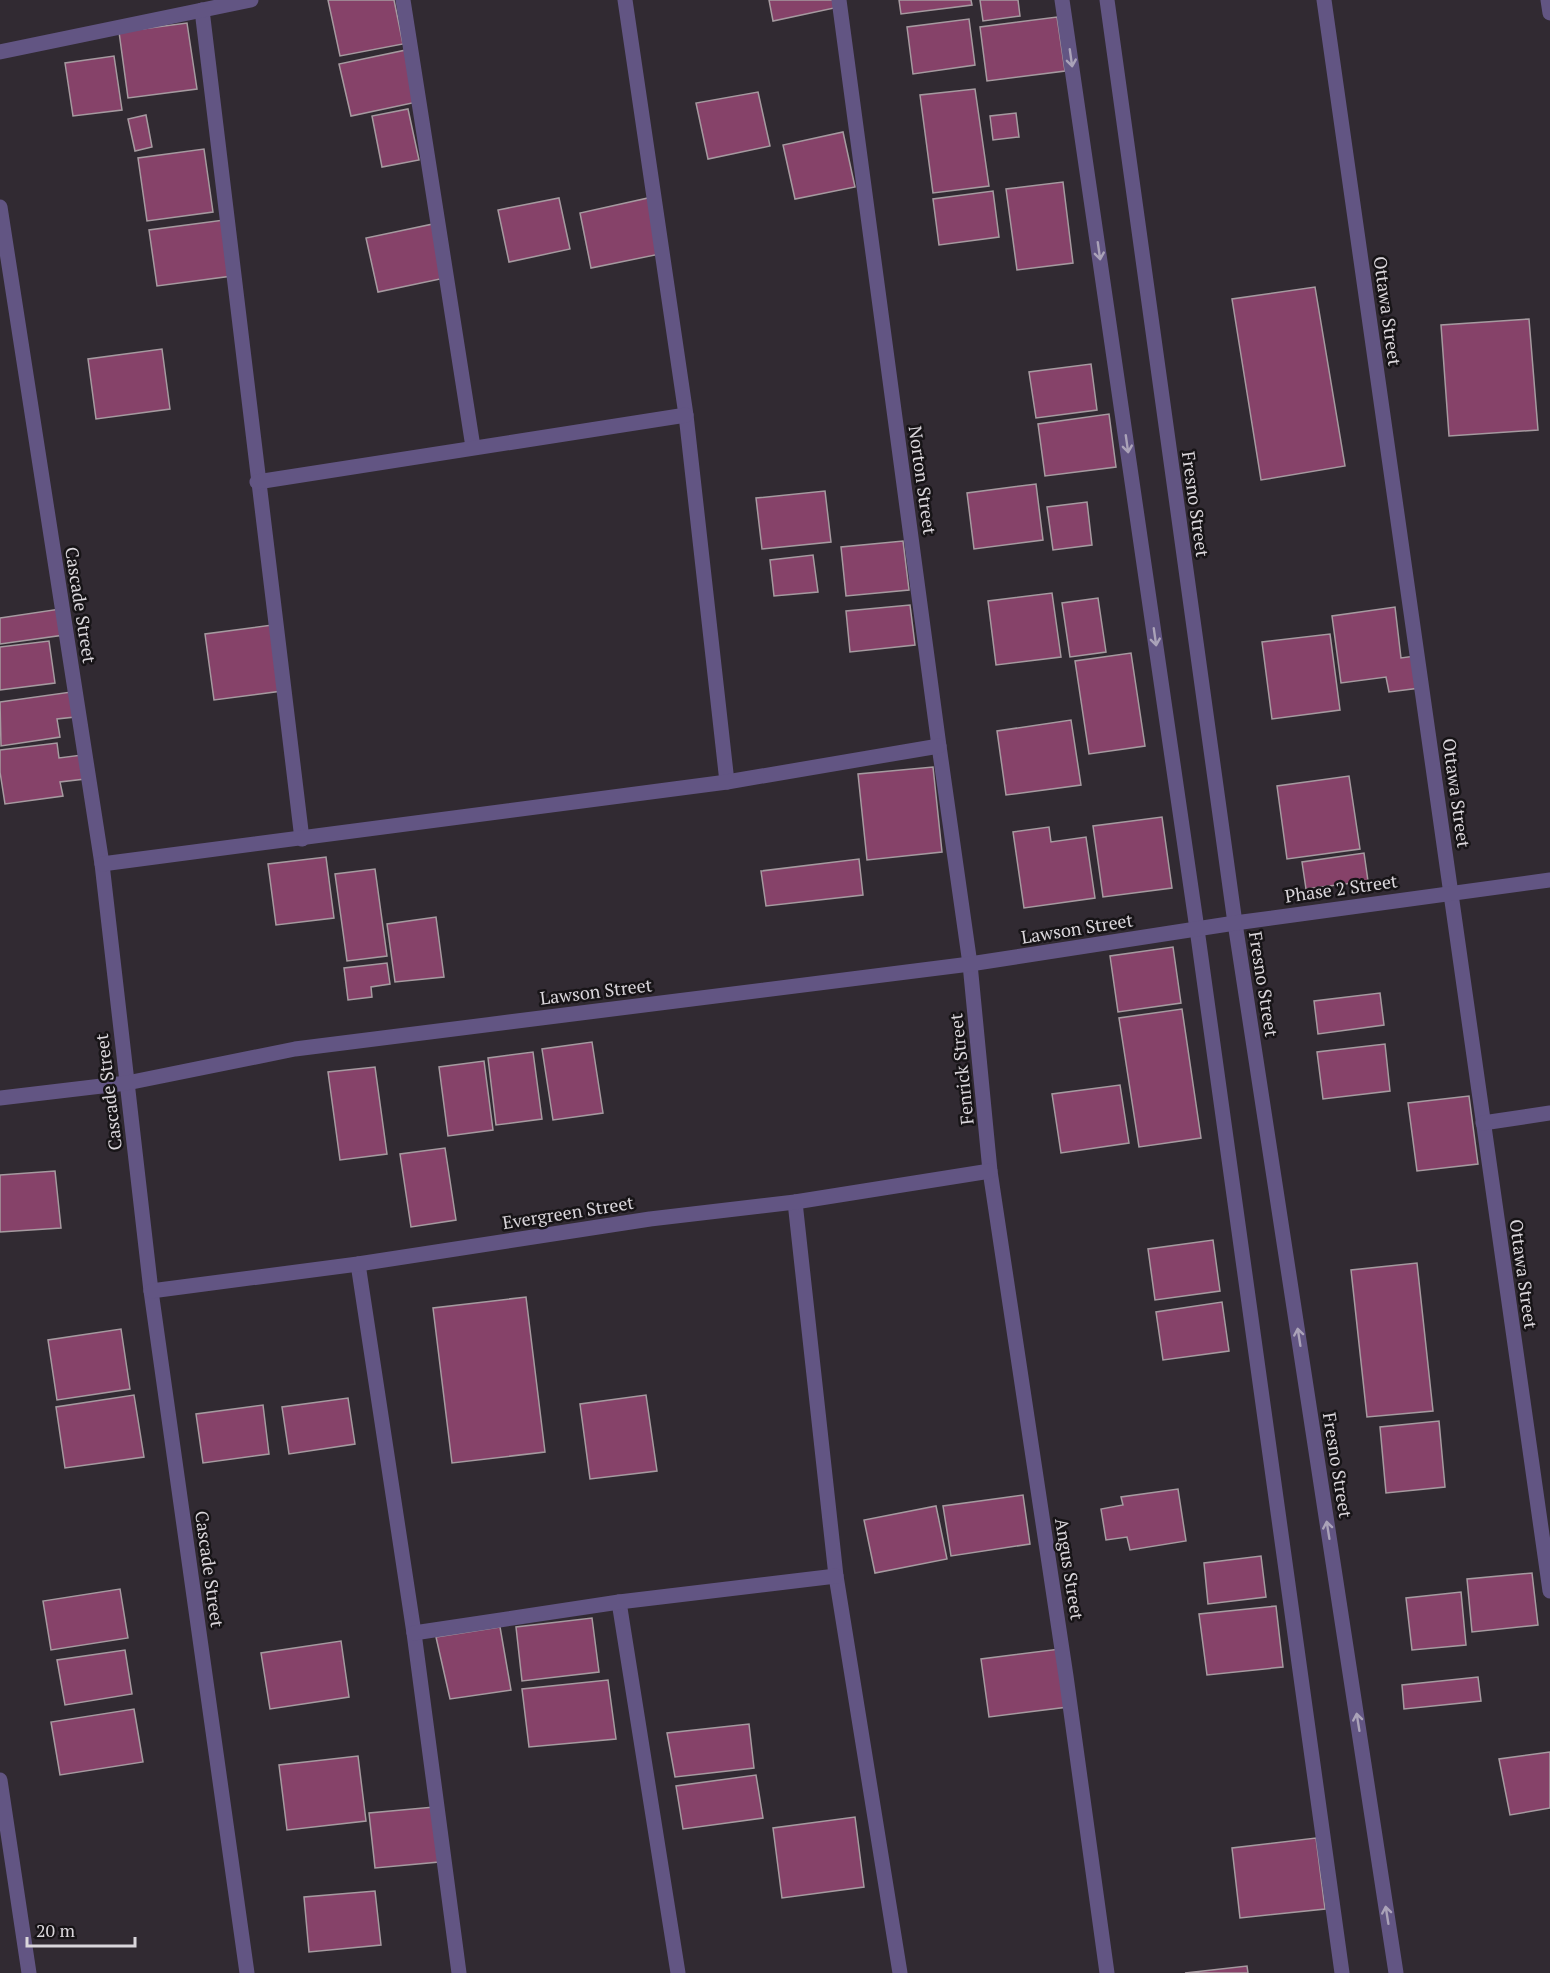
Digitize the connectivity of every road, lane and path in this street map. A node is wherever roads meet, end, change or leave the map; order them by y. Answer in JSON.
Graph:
{"nodes":[{"id":1,"x":251,"y":0,"type":"edge"},
{"id":2,"x":403,"y":0,"type":"edge"},
{"id":3,"x":625,"y":0,"type":"edge"},
{"id":4,"x":839,"y":0,"type":"edge"},
{"id":5,"x":1062,"y":0,"type":"edge"},
{"id":6,"x":1107,"y":0,"type":"edge"},
{"id":7,"x":1324,"y":0,"type":"edge"},
{"id":8,"x":1548,"y":0,"type":"edge"},
{"id":9,"x":202,"y":10,"type":"junction"},
{"id":10,"x":1550,"y":12,"type":"edge"},
{"id":11,"x":0,"y":52,"type":"edge"},
{"id":12,"x":0,"y":207,"type":"edge"},
{"id":13,"x":686,"y":415,"type":"junction"},
{"id":14,"x":473,"y":447,"type":"junction"},
{"id":15,"x":257,"y":482,"type":"junction"},
{"id":16,"x":939,"y":747,"type":"junction"},
{"id":17,"x":727,"y":782,"type":"junction"},
{"id":18,"x":302,"y":839,"type":"junction"},
{"id":19,"x":102,"y":864,"type":"junction"},
{"id":20,"x":1550,"y":880,"type":"edge"},
{"id":21,"x":1452,"y":893,"type":"junction"},
{"id":22,"x":1235,"y":923,"type":"junction"},
{"id":23,"x":1197,"y":929,"type":"junction"},
{"id":24,"x":970,"y":964,"type":"junction"},
{"id":25,"x":127,"y":1083,"type":"junction"},
{"id":26,"x":0,"y":1098,"type":"edge"},
{"id":27,"x":1550,"y":1113,"type":"edge"},
{"id":28,"x":1483,"y":1123,"type":"junction"},
{"id":29,"x":990,"y":1171,"type":"junction"},
{"id":30,"x":795,"y":1202,"type":"junction"},
{"id":31,"x":358,"y":1264,"type":"junction"},
{"id":32,"x":151,"y":1291,"type":"junction"},
{"id":33,"x":836,"y":1576,"type":"junction"},
{"id":34,"x":1550,"y":1591,"type":"edge"},
{"id":35,"x":618,"y":1602,"type":"junction"},
{"id":36,"x":414,"y":1633,"type":"junction"},
{"id":37,"x":0,"y":1780,"type":"edge"},
{"id":38,"x":29,"y":1973,"type":"edge"},
{"id":39,"x":247,"y":1973,"type":"edge"},
{"id":40,"x":459,"y":1973,"type":"edge"},
{"id":41,"x":678,"y":1973,"type":"edge"},
{"id":42,"x":900,"y":1973,"type":"edge"},
{"id":43,"x":1107,"y":1973,"type":"edge"},
{"id":44,"x":1342,"y":1973,"type":"edge"},
{"id":45,"x":1396,"y":1973,"type":"edge"}],
"edges":[{"from":1,"to":9,"type":"street"},
{"from":2,"to":14,"type":"street"},
{"from":3,"to":13,"type":"street"},
{"from":4,"to":16,"type":"street","name":"Norton Street"},
{"from":5,"to":23,"type":"street","one_way":true},
{"from":6,"to":22,"type":"street","name":"Fresno Street"},
{"from":7,"to":21,"type":"street","name":"Ottawa Street"},
{"from":8,"to":10,"type":"street"},
{"from":9,"to":11,"type":"street"},
{"from":9,"to":15,"type":"street"},
{"from":12,"to":19,"type":"street","name":"Cascade Street"},
{"from":13,"to":14,"type":"street"},
{"from":13,"to":17,"type":"street"},
{"from":14,"to":15,"type":"street"},
{"from":15,"to":18,"type":"street"},
{"from":16,"to":17,"type":"street"},
{"from":16,"to":24,"type":"street","name":"Norton Street"},
{"from":17,"to":18,"type":"street"},
{"from":18,"to":19,"type":"street"},
{"from":19,"to":25,"type":"street","name":"Cascade Street"},
{"from":20,"to":21,"type":"street","name":"Phase 2 Street"},
{"from":21,"to":22,"type":"street","name":"Phase 2 Street"},
{"from":21,"to":28,"type":"street","name":"Ottawa Street"},
{"from":22,"to":23,"type":"street","name":"Phase 2 Street"},
{"from":45,"to":22,"type":"street","name":"Fresno Street","one_way":true},
{"from":23,"to":24,"type":"street","name":"Lawson Street"},
{"from":23,"to":44,"type":"street"},
{"from":24,"to":25,"type":"street","name":"Lawson Street"},
{"from":24,"to":29,"type":"street","name":"Fenrick Street"},
{"from":25,"to":26,"type":"street","name":"Lawson Street"},
{"from":25,"to":32,"type":"street","name":"Cascade Street"},
{"from":27,"to":28,"type":"street"},
{"from":28,"to":34,"type":"street","name":"Ottawa Street"},
{"from":29,"to":30,"type":"street","name":"Evergreen Street"},
{"from":29,"to":43,"type":"street","name":"Angus Street"},
{"from":30,"to":31,"type":"street","name":"Evergreen Street"},
{"from":30,"to":33,"type":"street"},
{"from":31,"to":32,"type":"street","name":"Evergreen Street"},
{"from":31,"to":36,"type":"street"},
{"from":32,"to":39,"type":"street","name":"Cascade Street"},
{"from":33,"to":35,"type":"street"},
{"from":33,"to":42,"type":"street"},
{"from":35,"to":36,"type":"street"},
{"from":35,"to":41,"type":"street"},
{"from":36,"to":40,"type":"street"},
{"from":37,"to":38,"type":"street"}]}
